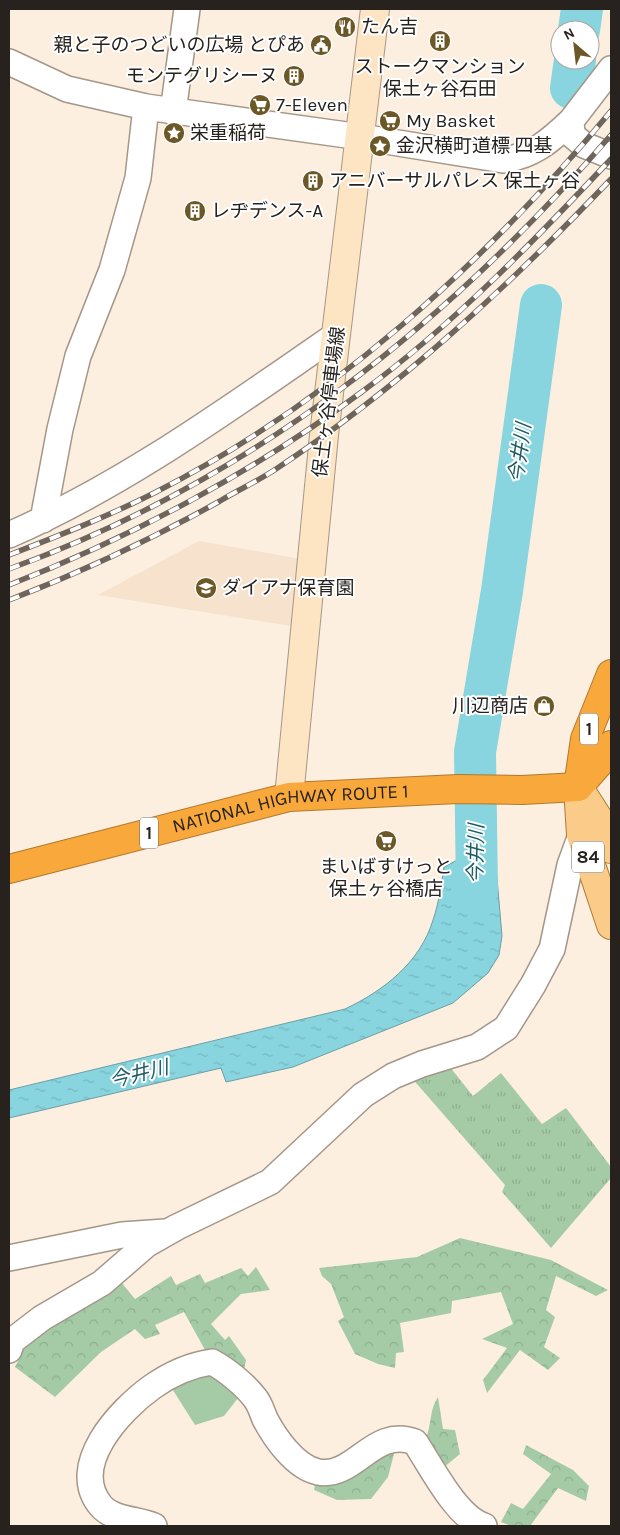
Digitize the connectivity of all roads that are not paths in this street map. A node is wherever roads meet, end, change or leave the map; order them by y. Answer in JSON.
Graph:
{"nodes":[{"id":1,"x":187,"y":9,"type":"edge"},
{"id":2,"x":375,"y":9,"type":"edge"},
{"id":3,"x":9,"y":62,"type":"edge"},
{"id":4,"x":611,"y":69,"type":"edge"},
{"id":5,"x":146,"y":107,"type":"junction"},
{"id":6,"x":173,"y":112,"type":"junction"},
{"id":7,"x":572,"y":121,"type":"junction"},
{"id":8,"x":360,"y":137,"type":"junction"},
{"id":9,"x":611,"y":156,"type":"edge"},
{"id":10,"x":336,"y":335,"type":"junction"},
{"id":11,"x":43,"y":520,"type":"junction"},
{"id":12,"x":9,"y":535,"type":"edge"},
{"id":13,"x":611,"y":674,"type":"edge"},
{"id":14,"x":611,"y":745,"type":"edge"},
{"id":15,"x":578,"y":787,"type":"junction"},
{"id":16,"x":289,"y":796,"type":"junction"},
{"id":17,"x":581,"y":835,"type":"junction"},
{"id":18,"x":611,"y":849,"type":"edge"},
{"id":19,"x":9,"y":869,"type":"edge"},
{"id":20,"x":611,"y":925,"type":"edge"},
{"id":21,"x":168,"y":1232,"type":"junction"},
{"id":22,"x":9,"y":1258,"type":"edge"},
{"id":23,"x":9,"y":1350,"type":"edge"},
{"id":24,"x":154,"y":1526,"type":"edge"},
{"id":25,"x":484,"y":1526,"type":"edge"}],
"edges":[{"from":1,"to":6,"type":"street"},
{"from":2,"to":8,"type":"main road","name":"保土ヶ谷停車場線"},
{"from":3,"to":5,"type":"street"},
{"from":4,"to":7,"type":"street"},
{"from":5,"to":6,"type":"street"},
{"from":5,"to":11,"type":"street"},
{"from":6,"to":8,"type":"street"},
{"from":7,"to":8,"type":"street"},
{"from":7,"to":9,"type":"street"},
{"from":8,"to":10,"type":"main road","name":"保土ヶ谷停車場線"},
{"from":10,"to":11,"type":"street"},
{"from":10,"to":16,"type":"main road","name":"保土ヶ谷停車場線"},
{"from":11,"to":12,"type":"street"},
{"from":13,"to":15,"type":"highway","number":"1"},
{"from":14,"to":15,"type":"highway","number":"1"},
{"from":15,"to":16,"type":"highway","name":"NATIONAL HIGHWAY ROUTE 1","number":"1"},
{"from":15,"to":17,"type":"main road","number":"84"},
{"from":15,"to":18,"type":"main road","number":"84"},
{"from":16,"to":19,"type":"highway","name":"NATIONAL HIGHWAY ROUTE 1","number":"1"},
{"from":17,"to":20,"type":"main road","number":"84"},
{"from":17,"to":21,"type":"street"},
{"from":21,"to":22,"type":"street"},
{"from":21,"to":23,"type":"street"},
{"from":24,"to":25,"type":"street"}]}
